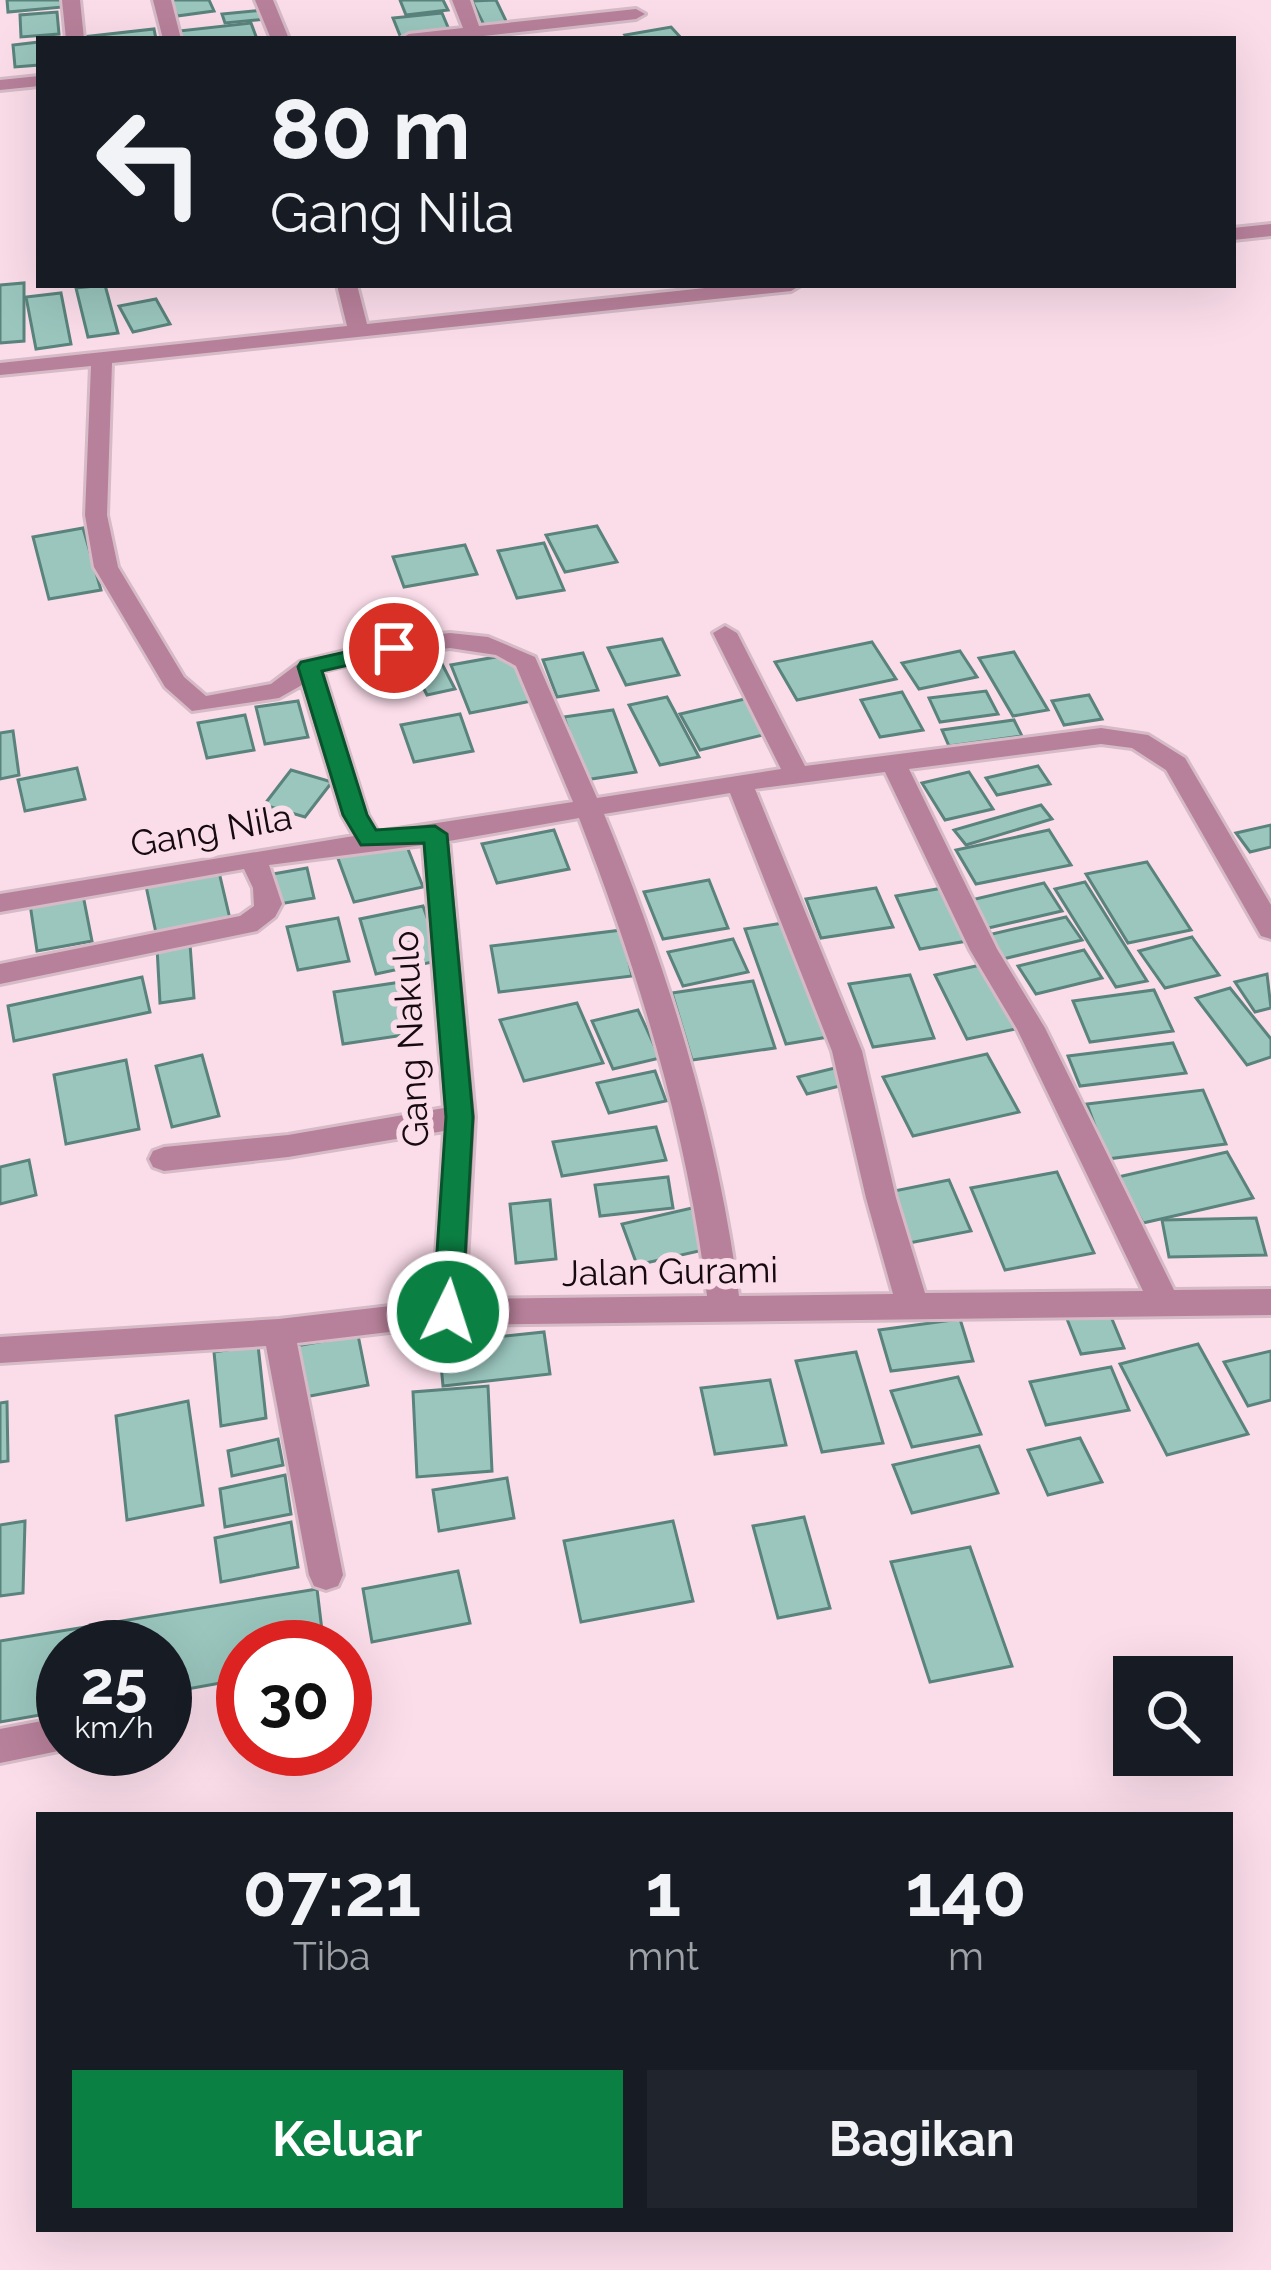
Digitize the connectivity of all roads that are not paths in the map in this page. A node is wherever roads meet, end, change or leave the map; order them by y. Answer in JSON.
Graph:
{"nodes":[{"id":1,"x":70,"y":0,"type":"edge"},
{"id":2,"x":162,"y":0,"type":"edge"},
{"id":3,"x":264,"y":0,"type":"edge"},
{"id":4,"x":461,"y":0,"type":"edge"},
{"id":5,"x":636,"y":14,"type":"dead end"},
{"id":6,"x":473,"y":32,"type":"junction"},
{"id":7,"x":75,"y":36,"type":"edge"},
{"id":8,"x":171,"y":36,"type":"edge"},
{"id":9,"x":279,"y":36,"type":"edge"},
{"id":10,"x":436,"y":36,"type":"edge"},
{"id":11,"x":36,"y":81,"type":"edge"},
{"id":12,"x":0,"y":85,"type":"edge"},
{"id":13,"x":1271,"y":230,"type":"edge"},
{"id":14,"x":1236,"y":234,"type":"edge"},
{"id":15,"x":347,"y":288,"type":"edge"},
{"id":16,"x":763,"y":288,"type":"edge"},
{"id":17,"x":358,"y":331,"type":"junction"},
{"id":18,"x":102,"y":359,"type":"junction"},
{"id":19,"x":0,"y":369,"type":"edge"},
{"id":20,"x":725,"y":633,"type":"dead end"},
{"id":21,"x":309,"y":667,"type":"junction"},
{"id":22,"x":893,"y":763,"type":"junction"},
{"id":23,"x":798,"y":777,"type":"junction"},
{"id":24,"x":739,"y":782,"type":"junction"},
{"id":25,"x":590,"y":809,"type":"junction"},
{"id":26,"x":435,"y":834,"type":"junction"},
{"id":27,"x":369,"y":839,"type":"junction"},
{"id":28,"x":252,"y":858,"type":"junction"},
{"id":29,"x":0,"y":903,"type":"edge"},
{"id":30,"x":1271,"y":928,"type":"edge"},
{"id":31,"x":0,"y":974,"type":"edge"},
{"id":32,"x":460,"y":1117,"type":"junction"},
{"id":33,"x":164,"y":1159,"type":"dead end"},
{"id":34,"x":1271,"y":1302,"type":"edge"},
{"id":35,"x":1166,"y":1304,"type":"junction"},
{"id":36,"x":913,"y":1306,"type":"junction"},
{"id":37,"x":725,"y":1311,"type":"junction"},
{"id":38,"x":448,"y":1312,"type":"junction"},
{"id":39,"x":280,"y":1332,"type":"junction"},
{"id":40,"x":0,"y":1350,"type":"edge"},
{"id":41,"x":326,"y":1575,"type":"dead end"},
{"id":42,"x":36,"y":1739,"type":"edge"},
{"id":43,"x":0,"y":1746,"type":"edge"}],
"edges":[{"from":1,"to":7,"type":"street"},
{"from":2,"to":8,"type":"street"},
{"from":3,"to":9,"type":"street"},
{"from":4,"to":6,"type":"street"},
{"from":5,"to":6,"type":"street"},
{"from":6,"to":10,"type":"street"},
{"from":11,"to":12,"type":"street"},
{"from":13,"to":14,"type":"street"},
{"from":15,"to":17,"type":"street"},
{"from":16,"to":17,"type":"street"},
{"from":17,"to":18,"type":"street"},
{"from":18,"to":19,"type":"street"},
{"from":18,"to":21,"type":"street"},
{"from":20,"to":23,"type":"street"},
{"from":21,"to":25,"type":"street"},
{"from":21,"to":27,"type":"street"},
{"from":22,"to":23,"type":"street","name":"Gang Nila"},
{"from":22,"to":30,"type":"street","name":"Gang Nila"},
{"from":22,"to":35,"type":"street"},
{"from":23,"to":24,"type":"street","name":"Gang Nila"},
{"from":24,"to":25,"type":"street","name":"Gang Nila"},
{"from":24,"to":36,"type":"street"},
{"from":25,"to":26,"type":"street","name":"Gang Nila"},
{"from":25,"to":37,"type":"street"},
{"from":26,"to":27,"type":"street","name":"Gang Nila"},
{"from":26,"to":32,"type":"street","name":"Gang Nakulo"},
{"from":27,"to":28,"type":"street","name":"Gang Nila"},
{"from":28,"to":29,"type":"street","name":"Gang Nila"},
{"from":28,"to":31,"type":"street"},
{"from":32,"to":33,"type":"street"},
{"from":32,"to":38,"type":"street","name":"Gang Nakulo"},
{"from":34,"to":35,"type":"street","name":"Jalan Gurami"},
{"from":35,"to":36,"type":"street","name":"Jalan Gurami"},
{"from":36,"to":37,"type":"street","name":"Jalan Gurami"},
{"from":37,"to":38,"type":"street","name":"Jalan Gurami"},
{"from":38,"to":39,"type":"street","name":"Jalan Gurami"},
{"from":39,"to":40,"type":"street","name":"Jalan Gurami"},
{"from":39,"to":41,"type":"street"},
{"from":42,"to":43,"type":"street"}]}
